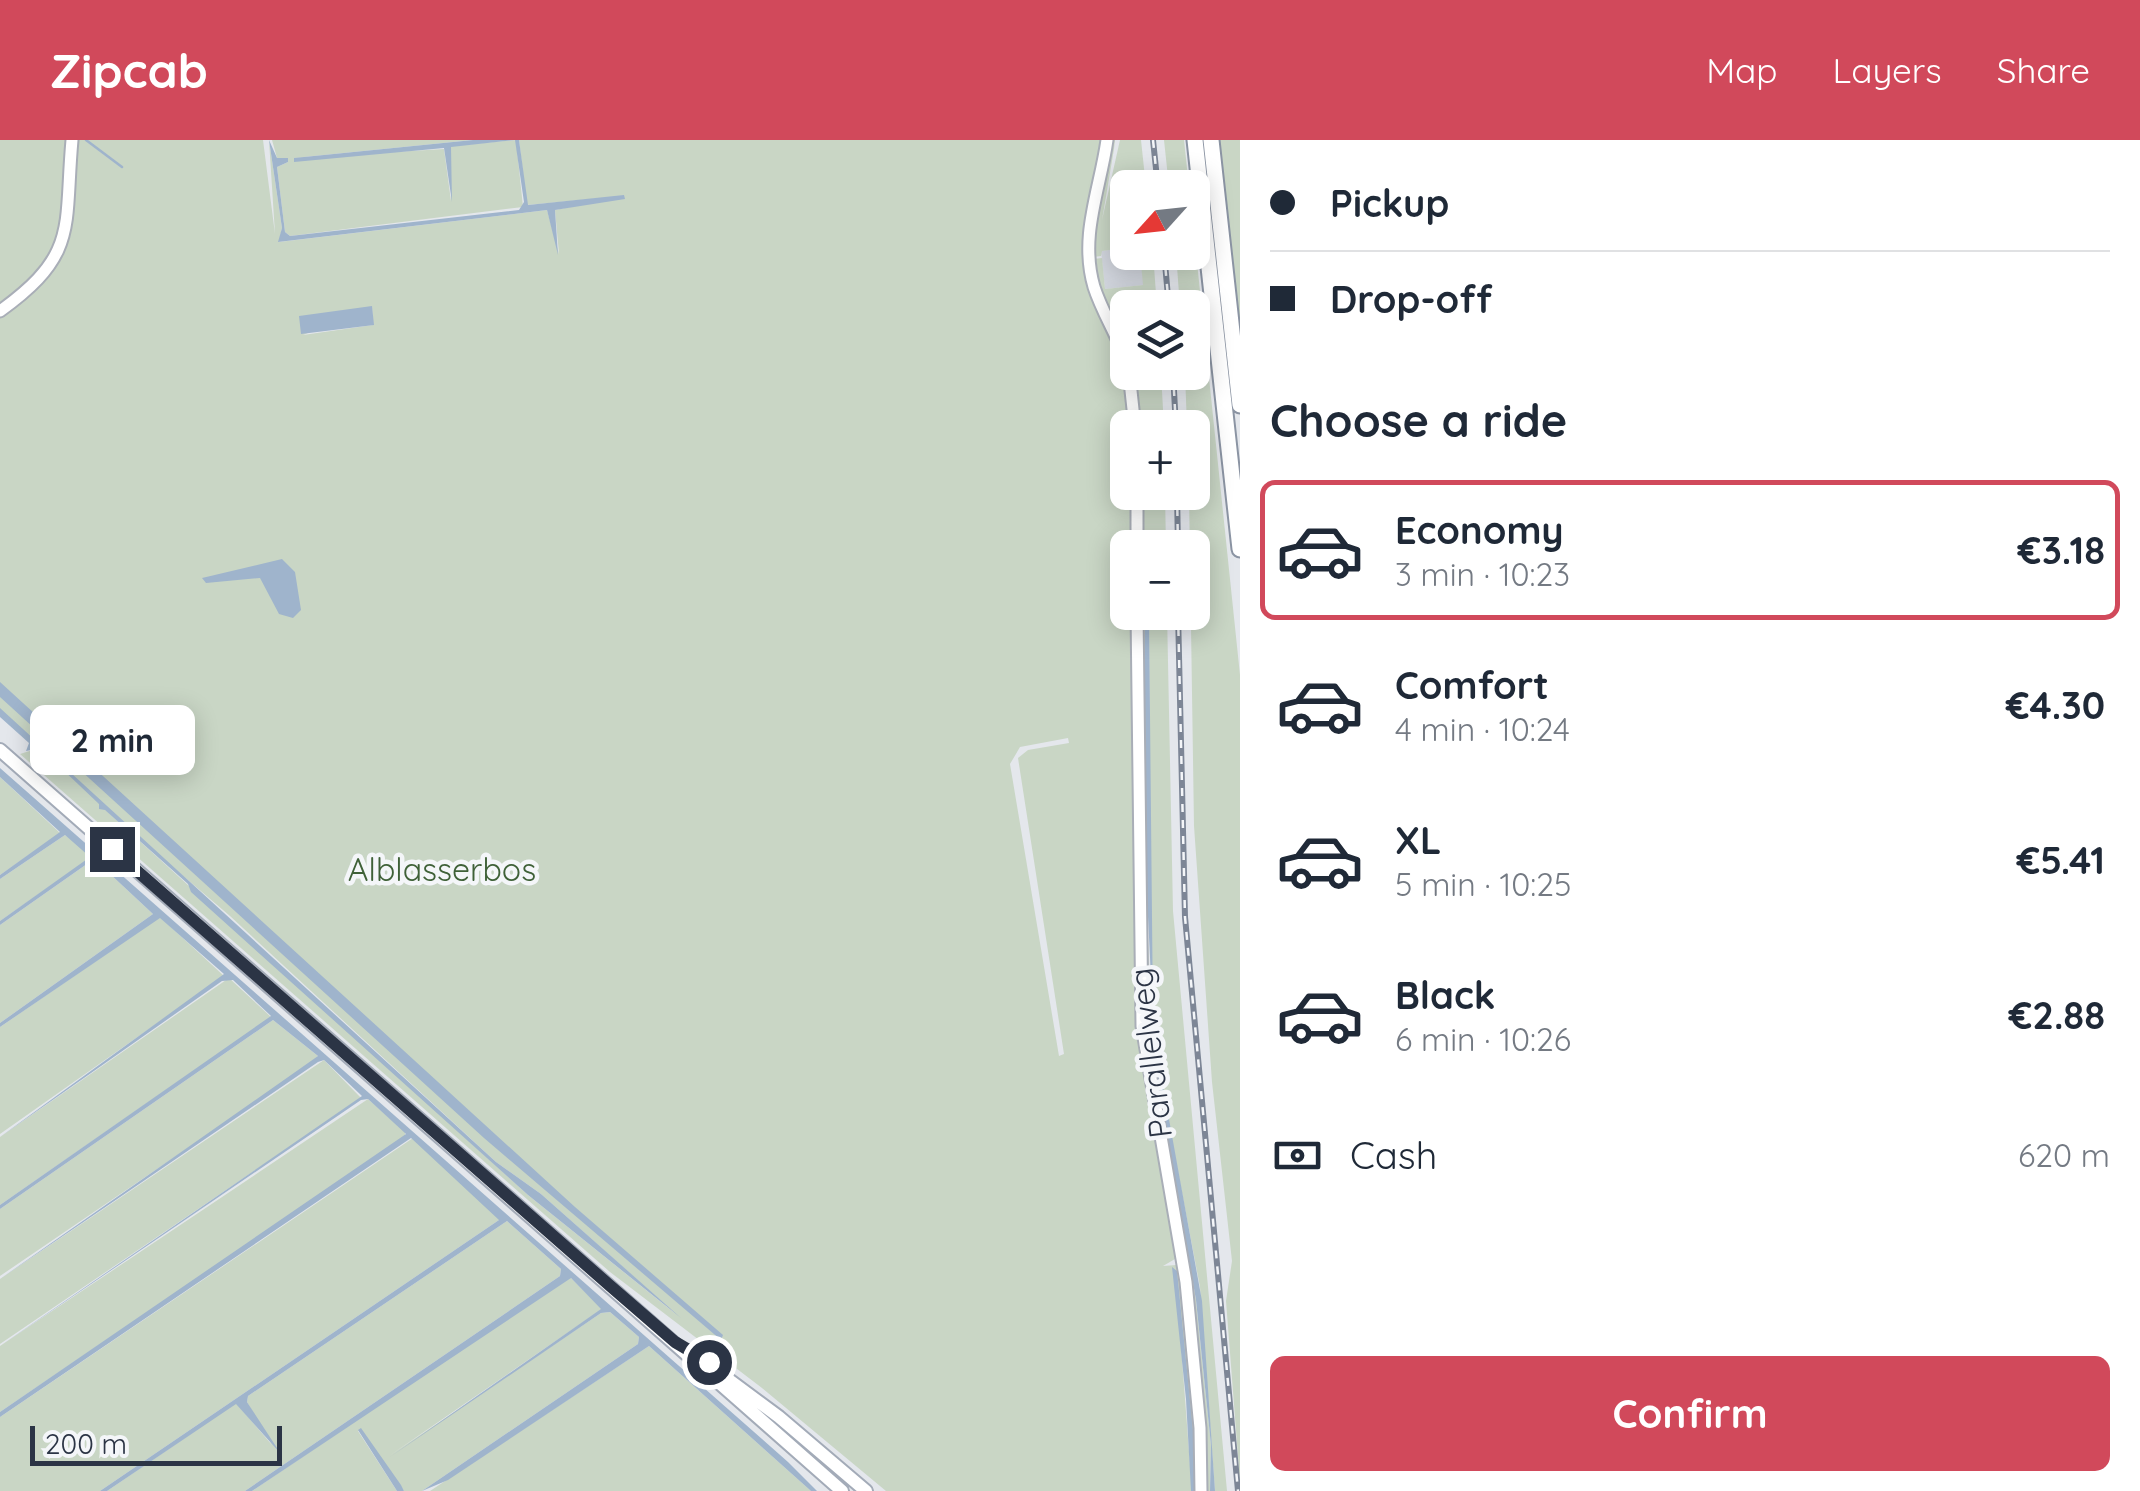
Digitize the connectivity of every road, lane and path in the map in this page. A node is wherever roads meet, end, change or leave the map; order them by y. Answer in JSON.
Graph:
{"nodes":[{"id":1,"x":72,"y":140,"type":"edge"},
{"id":2,"x":1107,"y":140,"type":"edge"},
{"id":3,"x":1195,"y":140,"type":"edge"},
{"id":4,"x":1211,"y":140,"type":"edge"},
{"id":5,"x":0,"y":311,"type":"edge"},
{"id":6,"x":1110,"y":328,"type":"edge"},
{"id":7,"x":1240,"y":405,"type":"edge"},
{"id":8,"x":1240,"y":549,"type":"edge"},
{"id":9,"x":1137,"y":630,"type":"edge"},
{"id":10,"x":0,"y":750,"type":"edge"},
{"id":11,"x":675,"y":1342,"type":"junction"},
{"id":12,"x":842,"y":1491,"type":"edge"},
{"id":13,"x":866,"y":1491,"type":"edge"},
{"id":14,"x":1201,"y":1491,"type":"edge"}],
"edges":[{"from":1,"to":5,"type":"street"},
{"from":2,"to":6,"type":"street"},
{"from":3,"to":8,"type":"highway"},
{"from":4,"to":7,"type":"highway"},
{"from":9,"to":14,"type":"street","name":"Parallelweg"},
{"from":10,"to":11,"type":"main road"},
{"from":11,"to":12,"type":"main road"},
{"from":11,"to":13,"type":"main road"}]}
